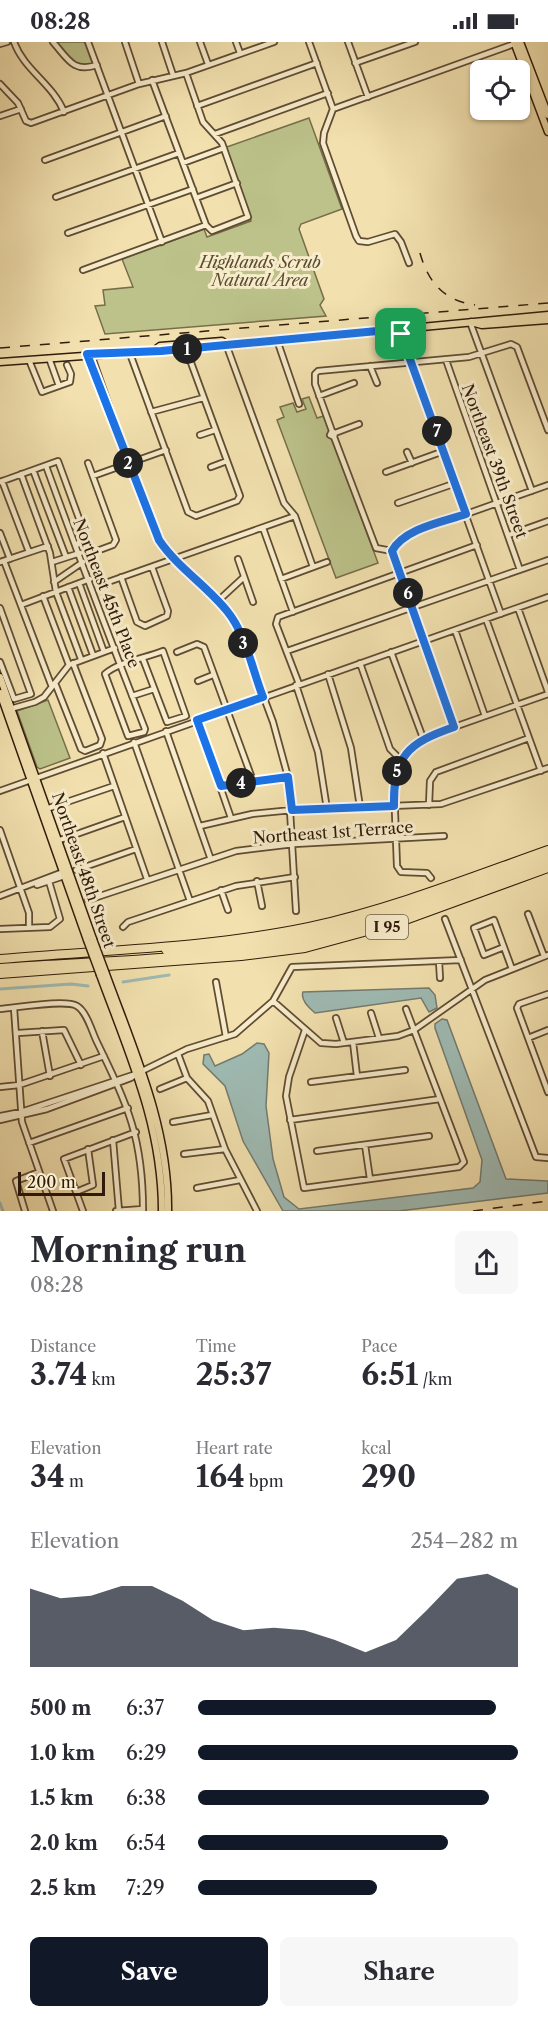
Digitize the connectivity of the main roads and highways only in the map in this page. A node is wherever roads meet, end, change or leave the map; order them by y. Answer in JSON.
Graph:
{"nodes":[{"id":1,"x":516,"y":43,"type":"edge"},
{"id":2,"x":548,"y":115,"type":"edge"},
{"id":3,"x":547,"y":128,"type":"edge"},
{"id":4,"x":548,"y":315,"type":"edge"},
{"id":5,"x":548,"y":320,"type":"edge"},
{"id":6,"x":470,"y":322,"type":"junction"},
{"id":7,"x":226,"y":344,"type":"junction"},
{"id":8,"x":156,"y":349,"type":"junction"},
{"id":9,"x":0,"y":362,"type":"edge"},
{"id":10,"x":0,"y":677,"type":"edge"},
{"id":11,"x":0,"y":693,"type":"edge"},
{"id":12,"x":12,"y":708,"type":"junction"},
{"id":13,"x":9,"y":717,"type":"junction"},
{"id":14,"x":19,"y":727,"type":"junction"},
{"id":15,"x":35,"y":778,"type":"junction"},
{"id":16,"x":56,"y":841,"type":"junction"},
{"id":17,"x":548,"y":849,"type":"edge"},
{"id":18,"x":548,"y":856,"type":"edge"},
{"id":19,"x":548,"y":865,"type":"edge"},
{"id":20,"x":380,"y":915,"type":"junction"},
{"id":21,"x":337,"y":920,"type":"junction"},
{"id":22,"x":90,"y":939,"type":"junction"},
{"id":23,"x":0,"y":961,"type":"edge"},
{"id":24,"x":0,"y":968,"type":"edge"},
{"id":25,"x":0,"y":974,"type":"edge"},
{"id":26,"x":139,"y":1073,"type":"junction"},
{"id":27,"x":162,"y":1211,"type":"edge"},
{"id":28,"x":168,"y":1211,"type":"edge"}],
"edges":[{"from":1,"to":2,"type":"main road"},
{"from":1,"to":3,"type":"main road"},
{"from":4,"to":6,"type":"main road"},
{"from":5,"to":6,"type":"main road"},
{"from":6,"to":7,"type":"main road"},
{"from":7,"to":8,"type":"main road"},
{"from":7,"to":8,"type":"main road"},
{"from":8,"to":9,"type":"main road"},
{"from":10,"to":12,"type":"main road","name":"Northeast 48th Street"},
{"from":11,"to":12,"type":"main road","name":"Northeast 48th Street"},
{"from":12,"to":13,"type":"main road","name":"Northeast 48th Street"},
{"from":12,"to":14,"type":"main road","name":"Northeast 48th Street"},
{"from":13,"to":14,"type":"main road"},
{"from":13,"to":15,"type":"main road","name":"Northeast 48th Street"},
{"from":14,"to":15,"type":"main road","name":"Northeast 48th Street"},
{"from":15,"to":16,"type":"main road","name":"Northeast 48th Street"},
{"from":15,"to":16,"type":"main road","name":"Northeast 48th Street"},
{"from":16,"to":22,"type":"main road","name":"Northeast 48th Street"},
{"from":16,"to":22,"type":"main road","name":"Northeast 48th Street"},
{"from":17,"to":21,"type":"highway","number":"I 95"},
{"from":18,"to":20,"type":"highway"},
{"from":19,"to":24,"type":"highway"},
{"from":19,"to":25,"type":"highway","number":"I 95"},
{"from":20,"to":21,"type":"highway"},
{"from":20,"to":23,"type":"highway"},
{"from":21,"to":23,"type":"highway","number":"I 95"},
{"from":22,"to":26,"type":"main road","name":"Northeast 48th Street","bridge":true},
{"from":26,"to":27,"type":"main road"},
{"from":26,"to":28,"type":"main road"}]}
